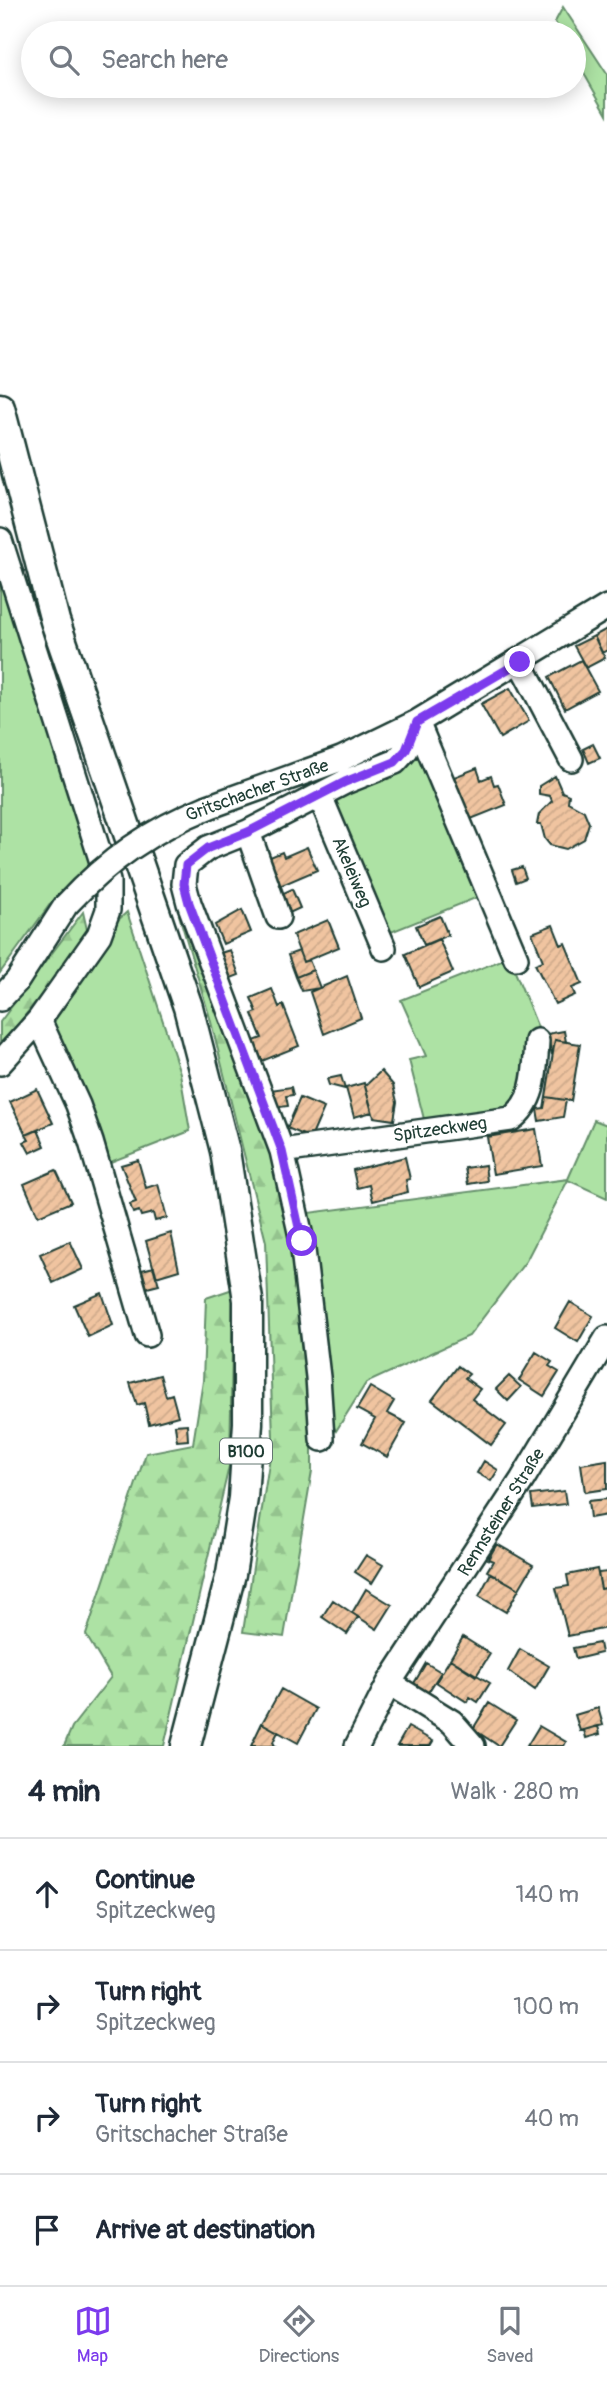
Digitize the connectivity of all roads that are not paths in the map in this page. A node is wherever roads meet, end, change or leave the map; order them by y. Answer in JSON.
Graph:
{"nodes":[{"id":1,"x":0,"y":408,"type":"edge"},
{"id":2,"x":0,"y":540,"type":"edge"},
{"id":3,"x":607,"y":607,"type":"edge"},
{"id":4,"x":520,"y":662,"type":"junction"},
{"id":5,"x":417,"y":722,"type":"junction"},
{"id":6,"x":571,"y":759,"type":"dead end"},
{"id":7,"x":320,"y":796,"type":"junction"},
{"id":8,"x":248,"y":832,"type":"junction"},
{"id":9,"x":278,"y":917,"type":"dead end"},
{"id":10,"x":384,"y":948,"type":"dead end"},
{"id":11,"x":516,"y":958,"type":"dead end"},
{"id":12,"x":0,"y":999,"type":"edge"},
{"id":13,"x":38,"y":1020,"type":"junction"},
{"id":14,"x":537,"y":1041,"type":"dead end"},
{"id":15,"x":0,"y":1062,"type":"edge"},
{"id":16,"x":282,"y":1151,"type":"junction"},
{"id":17,"x":147,"y":1335,"type":"dead end"},
{"id":18,"x":606,"y":1344,"type":"edge"},
{"id":19,"x":322,"y":1439,"type":"dead end"},
{"id":20,"x":389,"y":1683,"type":"junction"},
{"id":21,"x":186,"y":1746,"type":"edge"},
{"id":22,"x":357,"y":1746,"type":"edge"},
{"id":23,"x":473,"y":1746,"type":"edge"}],
"edges":[{"from":1,"to":21,"type":"main road","number":"B100"},
{"from":2,"to":13,"type":"street"},
{"from":3,"to":4,"type":"street","name":"Gritschacher Straße"},
{"from":4,"to":5,"type":"street","name":"Gritschacher Straße"},
{"from":4,"to":6,"type":"street"},
{"from":5,"to":7,"type":"street"},
{"from":5,"to":11,"type":"street"},
{"from":5,"to":12,"type":"street","name":"Gritschacher Straße","bridge":true},
{"from":7,"to":8,"type":"street"},
{"from":7,"to":10,"type":"street","name":"Akeleiweg"},
{"from":8,"to":9,"type":"street"},
{"from":8,"to":16,"type":"street"},
{"from":13,"to":15,"type":"street"},
{"from":13,"to":17,"type":"street"},
{"from":14,"to":16,"type":"street","name":"Spitzeckweg"},
{"from":16,"to":19,"type":"street"},
{"from":18,"to":20,"type":"street","name":"Rennsteiner Straße"},
{"from":20,"to":22,"type":"street","name":"Rennsteiner Straße"},
{"from":20,"to":23,"type":"street"}]}
